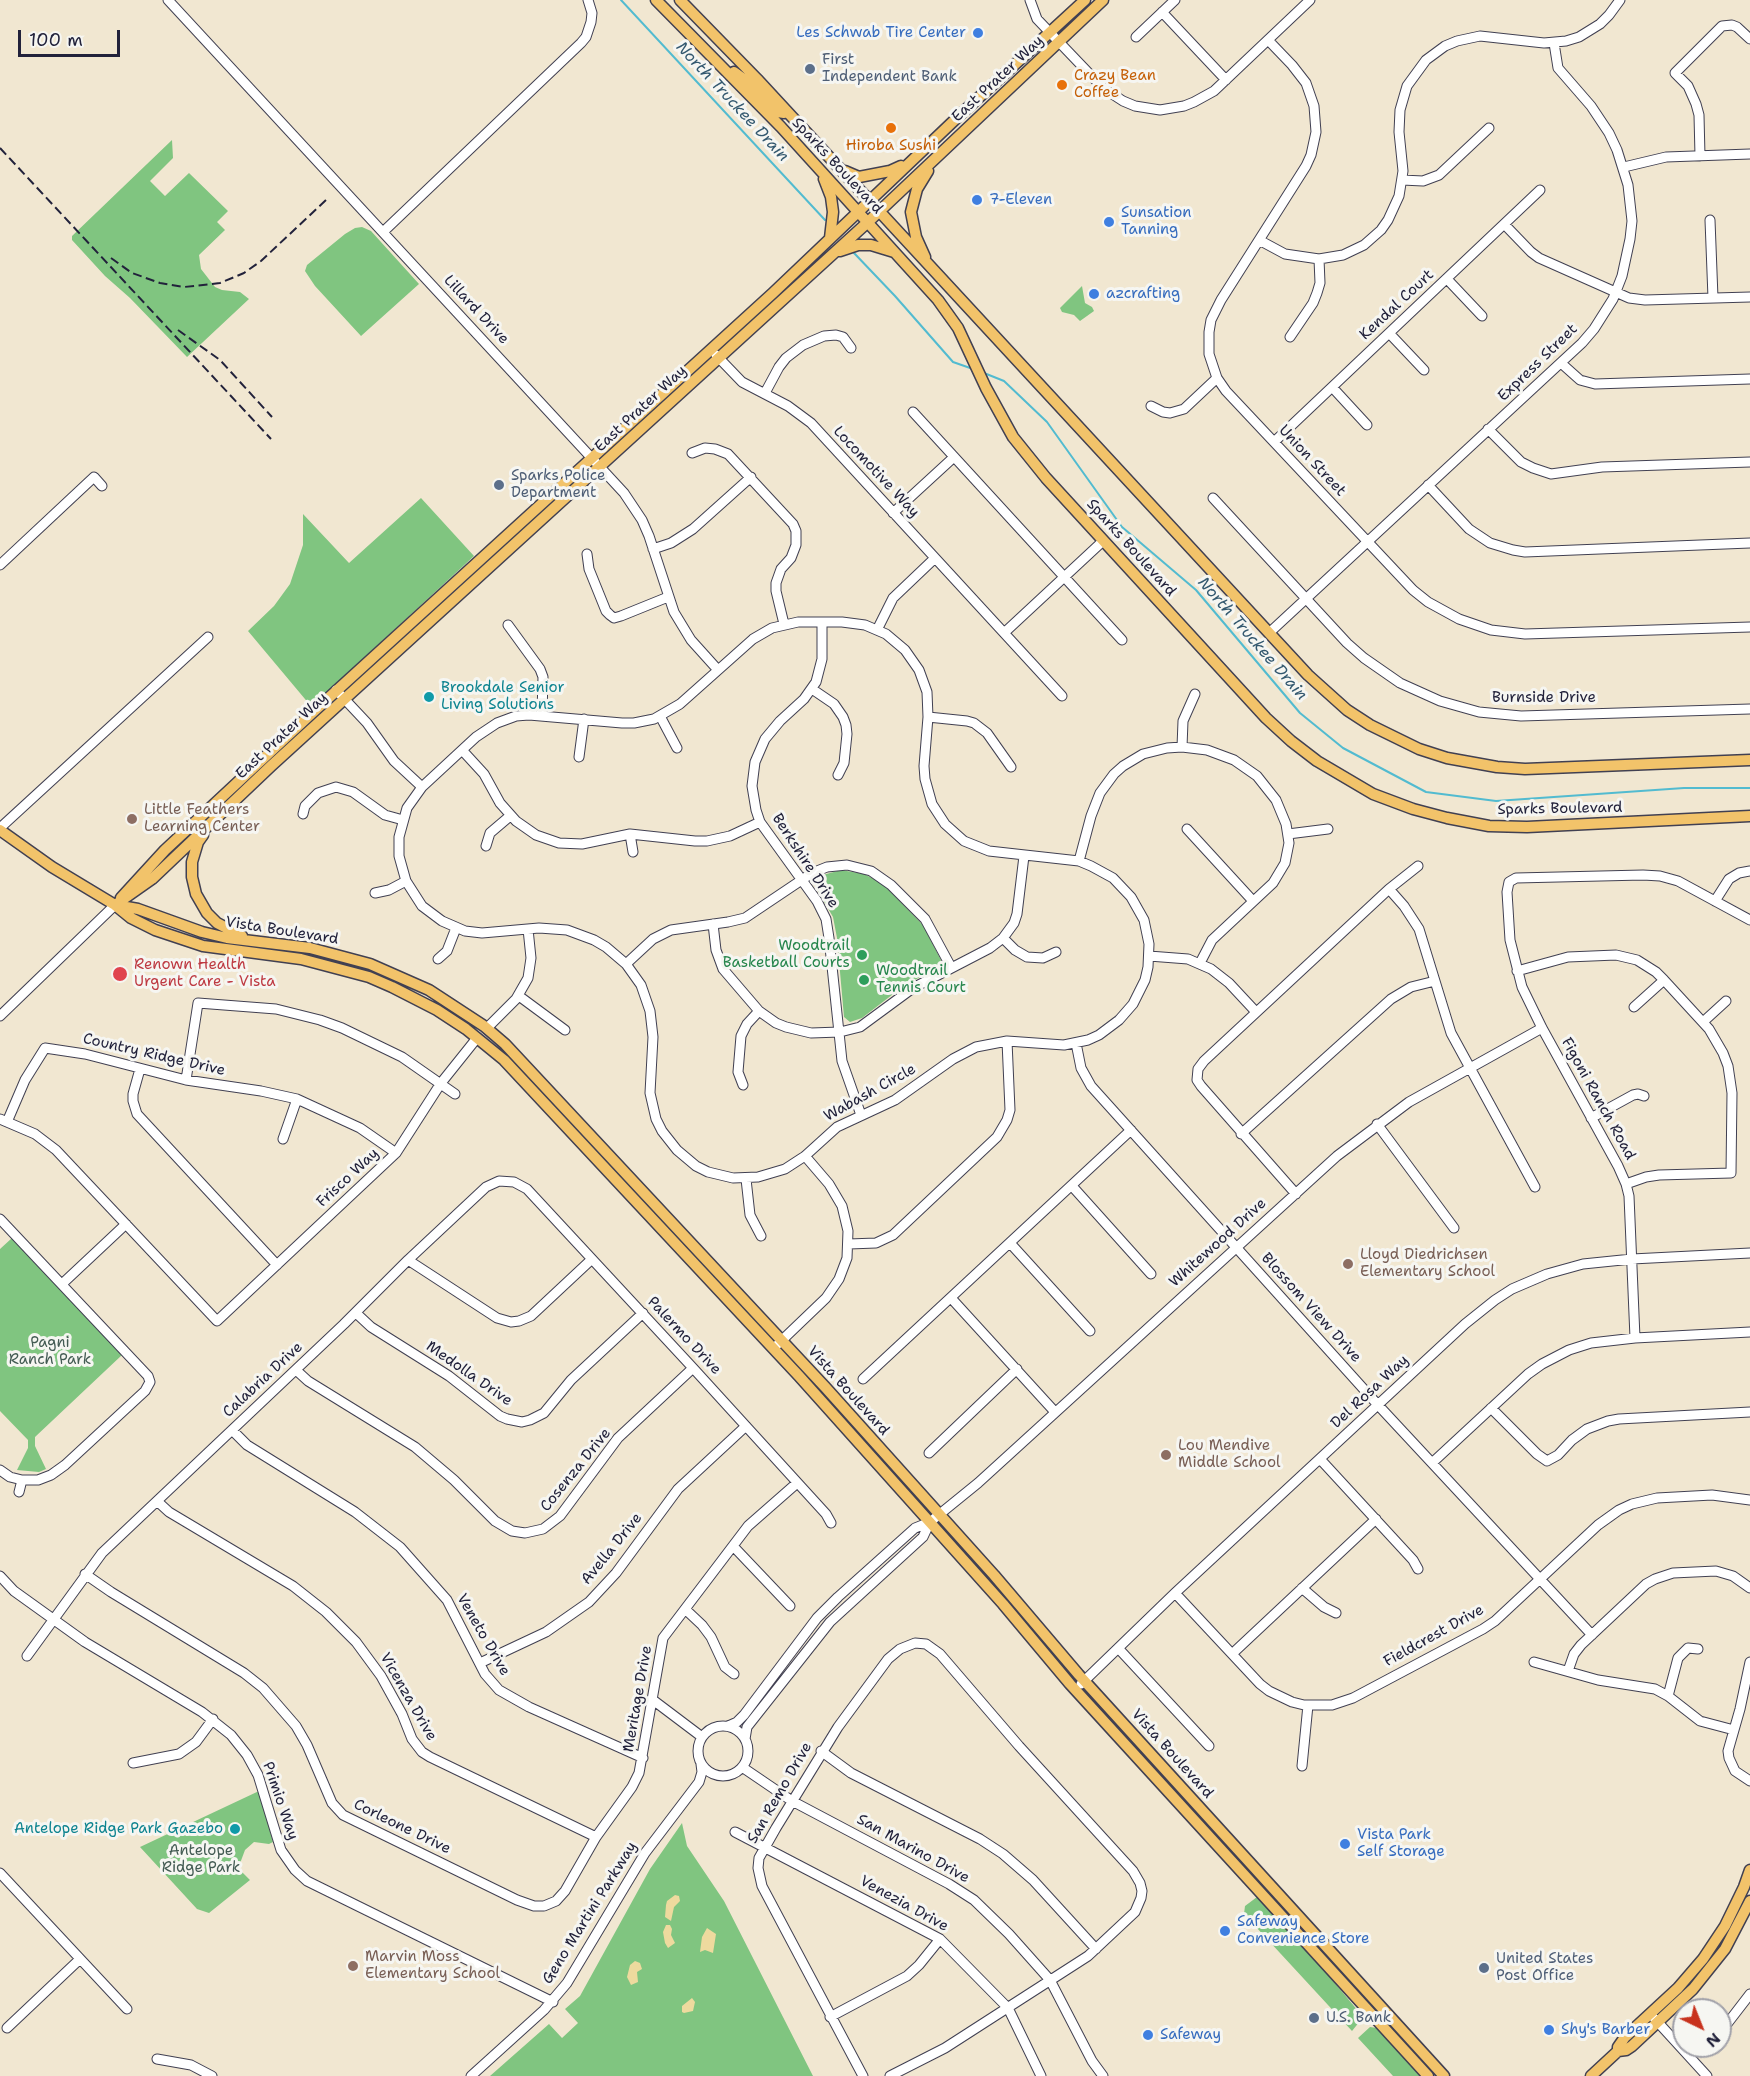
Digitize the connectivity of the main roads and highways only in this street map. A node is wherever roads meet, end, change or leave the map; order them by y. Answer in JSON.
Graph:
{"nodes":[{"id":1,"x":656,"y":0,"type":"edge"},
{"id":2,"x":680,"y":0,"type":"edge"},
{"id":3,"x":1085,"y":0,"type":"edge"},
{"id":4,"x":1103,"y":0,"type":"edge"},
{"id":5,"x":721,"y":65,"type":"junction"},
{"id":6,"x":788,"y":112,"type":"junction"},
{"id":7,"x":940,"y":154,"type":"junction"},
{"id":8,"x":914,"y":159,"type":"junction"},
{"id":9,"x":814,"y":164,"type":"junction"},
{"id":10,"x":835,"y":164,"type":"junction"},
{"id":11,"x":869,"y":201,"type":"junction"},
{"id":12,"x":858,"y":211,"type":"junction"},
{"id":13,"x":879,"y":212,"type":"junction"},
{"id":14,"x":868,"y":222,"type":"junction"},
{"id":15,"x":830,"y":238,"type":"junction"},
{"id":16,"x":834,"y":253,"type":"junction"},
{"id":17,"x":898,"y":255,"type":"junction"},
{"id":18,"x":928,"y":265,"type":"junction"},
{"id":19,"x":715,"y":354,"type":"junction"},
{"id":20,"x":1750,"y":760,"type":"edge"},
{"id":21,"x":1750,"y":816,"type":"edge"},
{"id":22,"x":210,"y":824,"type":"junction"},
{"id":23,"x":0,"y":829,"type":"edge"},
{"id":24,"x":115,"y":905,"type":"junction"},
{"id":25,"x":256,"y":941,"type":"junction"},
{"id":26,"x":438,"y":1010,"type":"junction"},
{"id":27,"x":487,"y":1028,"type":"junction"},
{"id":28,"x":477,"y":1038,"type":"junction"},
{"id":29,"x":524,"y":1063,"type":"junction"},
{"id":30,"x":1750,"y":1870,"type":"edge"},
{"id":31,"x":1750,"y":1901,"type":"edge"},
{"id":32,"x":1654,"y":2018,"type":"junction"},
{"id":33,"x":1428,"y":2076,"type":"edge"},
{"id":34,"x":1444,"y":2076,"type":"edge"},
{"id":35,"x":1591,"y":2076,"type":"edge"}],
"edges":[{"from":1,"to":5,"type":"main road","name":"Sparks Boulevard"},
{"from":2,"to":6,"type":"main road","name":"Sparks Boulevard"},
{"from":3,"to":8,"type":"main road","name":"East Prater Way"},
{"from":4,"to":7,"type":"main road","name":"East Prater Way"},
{"from":5,"to":6,"type":"main road"},
{"from":5,"to":9,"type":"main road","name":"Sparks Boulevard"},
{"from":6,"to":10,"type":"main road","name":"Sparks Boulevard"},
{"from":7,"to":13,"type":"main road","name":"East Prater Way"},
{"from":7,"to":18,"type":"main road"},
{"from":8,"to":10,"type":"main road"},
{"from":8,"to":11,"type":"main road","name":"East Prater Way"},
{"from":9,"to":12,"type":"main road","name":"Sparks Boulevard"},
{"from":9,"to":15,"type":"main road"},
{"from":10,"to":11,"type":"main road","name":"Sparks Boulevard"},
{"from":11,"to":12,"type":"main road","name":"East Prater Way"},
{"from":11,"to":13,"type":"main road","name":"Sparks Boulevard"},
{"from":12,"to":14,"type":"main road","name":"Sparks Boulevard"},
{"from":12,"to":15,"type":"main road","name":"East Prater Way"},
{"from":13,"to":14,"type":"main road","name":"East Prater Way"},
{"from":13,"to":18,"type":"main road","name":"Sparks Boulevard"},
{"from":14,"to":16,"type":"main road","name":"East Prater Way"},
{"from":14,"to":17,"type":"main road","name":"Sparks Boulevard"},
{"from":15,"to":19,"type":"main road","name":"East Prater Way"},
{"from":16,"to":17,"type":"main road"},
{"from":16,"to":19,"type":"main road","name":"East Prater Way"},
{"from":17,"to":21,"type":"main road","name":"Sparks Boulevard"},
{"from":18,"to":20,"type":"main road","name":"Sparks Boulevard"},
{"from":19,"to":22,"type":"main road","name":"East Prater Way"},
{"from":19,"to":24,"type":"main road","name":"East Prater Way"},
{"from":22,"to":24,"type":"main road","name":"East Prater Way"},
{"from":22,"to":25,"type":"main road"},
{"from":23,"to":24,"type":"main road","name":"Vista Boulevard"},
{"from":24,"to":25,"type":"main road","name":"Vista Boulevard"},
{"from":24,"to":26,"type":"main road","name":"Vista Boulevard"},
{"from":25,"to":27,"type":"main road","name":"Vista Boulevard"},
{"from":26,"to":27,"type":"main road"},
{"from":26,"to":28,"type":"main road","name":"Vista Boulevard"},
{"from":27,"to":29,"type":"main road","name":"Vista Boulevard"},
{"from":28,"to":29,"type":"main road"},
{"from":28,"to":33,"type":"main road","name":"Vista Boulevard"},
{"from":29,"to":34,"type":"main road","name":"Vista Boulevard"},
{"from":30,"to":32,"type":"main road"},
{"from":31,"to":32,"type":"main road"},
{"from":32,"to":35,"type":"main road"}]}
